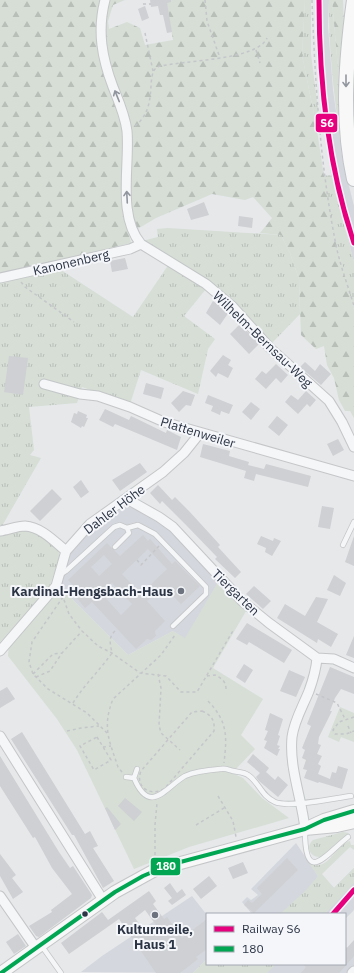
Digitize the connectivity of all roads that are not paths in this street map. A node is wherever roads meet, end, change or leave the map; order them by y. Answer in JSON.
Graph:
{"nodes":[{"id":1,"x":105,"y":0,"type":"edge"},
{"id":2,"x":354,"y":0,"type":"edge"},
{"id":3,"x":354,"y":179,"type":"edge"},
{"id":4,"x":141,"y":244,"type":"junction"},
{"id":5,"x":0,"y":278,"type":"edge"},
{"id":6,"x":44,"y":384,"type":"dead end"},
{"id":7,"x":200,"y":433,"type":"junction"},
{"id":8,"x":354,"y":446,"type":"edge"},
{"id":9,"x":354,"y":476,"type":"edge"},
{"id":10,"x":127,"y":499,"type":"junction"},
{"id":11,"x":354,"y":522,"type":"edge"},
{"id":12,"x":127,"y":528,"type":"junction"},
{"id":13,"x":0,"y":532,"type":"edge"},
{"id":14,"x":343,"y":545,"type":"dead end"},
{"id":15,"x":115,"y":547,"type":"dead end"},
{"id":16,"x":66,"y":551,"type":"junction"},
{"id":17,"x":59,"y":575,"type":"junction"},
{"id":18,"x":173,"y":626,"type":"dead end"},
{"id":19,"x":0,"y":651,"type":"edge"},
{"id":20,"x":317,"y":658,"type":"junction"},
{"id":21,"x":354,"y":668,"type":"edge"},
{"id":22,"x":0,"y":736,"type":"edge"},
{"id":23,"x":137,"y":769,"type":"dead end"},
{"id":24,"x":126,"y":777,"type":"road end"},
{"id":25,"x":134,"y":778,"type":"junction"},
{"id":26,"x":351,"y":796,"type":"dead end"},
{"id":27,"x":302,"y":803,"type":"junction"},
{"id":28,"x":354,"y":811,"type":"edge"},
{"id":29,"x":354,"y":822,"type":"edge"},
{"id":30,"x":305,"y":829,"type":"junction"},
{"id":31,"x":348,"y":837,"type":"dead end"},
{"id":32,"x":0,"y":896,"type":"edge"},
{"id":33,"x":103,"y":900,"type":"junction"},
{"id":34,"x":39,"y":946,"type":"junction"},
{"id":35,"x":9,"y":971,"type":"edge"},
{"id":36,"x":354,"y":971,"type":"edge"},
{"id":37,"x":61,"y":973,"type":"edge"},
{"id":38,"x":352,"y":973,"type":"edge"}],
"edges":[{"from":4,"to":1,"type":"street","name":"Wilhelm-Bernsau-Weg","one_way":true},
{"from":2,"to":3,"type":"main road","one_way":true},
{"from":4,"to":5,"type":"street","name":"Kanonenberg"},
{"from":4,"to":8,"type":"street","name":"Wilhelm-Bernsau-Weg"},
{"from":6,"to":7,"type":"street","name":"Plattenweiler"},
{"from":7,"to":9,"type":"street","name":"Plattenweiler"},
{"from":7,"to":10,"type":"street","name":"Dahler Höhe"},
{"from":10,"to":16,"type":"street","name":"Dahler Höhe"},
{"from":10,"to":20,"type":"street","name":"Tiergarten"},
{"from":11,"to":14,"type":"lane"},
{"from":12,"to":15,"type":"lane"},
{"from":12,"to":17,"type":"lane"},
{"from":12,"to":18,"type":"lane"},
{"from":13,"to":16,"type":"street"},
{"from":16,"to":17,"type":"street","name":"Dahler Höhe"},
{"from":17,"to":19,"type":"street","name":"Dahler Höhe"},
{"from":20,"to":21,"type":"street","name":"Tiergarten"},
{"from":20,"to":27,"type":"street"},
{"from":22,"to":33,"type":"street"},
{"from":23,"to":25,"type":"lane"},
{"from":24,"to":25,"type":"lane"},
{"from":25,"to":27,"type":"lane"},
{"from":26,"to":27,"type":"lane"},
{"from":27,"to":30,"type":"street"},
{"from":28,"to":30,"type":"main road"},
{"from":29,"to":30,"type":"main road"},
{"from":30,"to":31,"type":"lane"},
{"from":30,"to":33,"type":"main road"},
{"from":32,"to":34,"type":"street"},
{"from":33,"to":34,"type":"main road"},
{"from":34,"to":35,"type":"main road"},
{"from":34,"to":37,"type":"lane"},
{"from":36,"to":38,"type":"street"}]}
